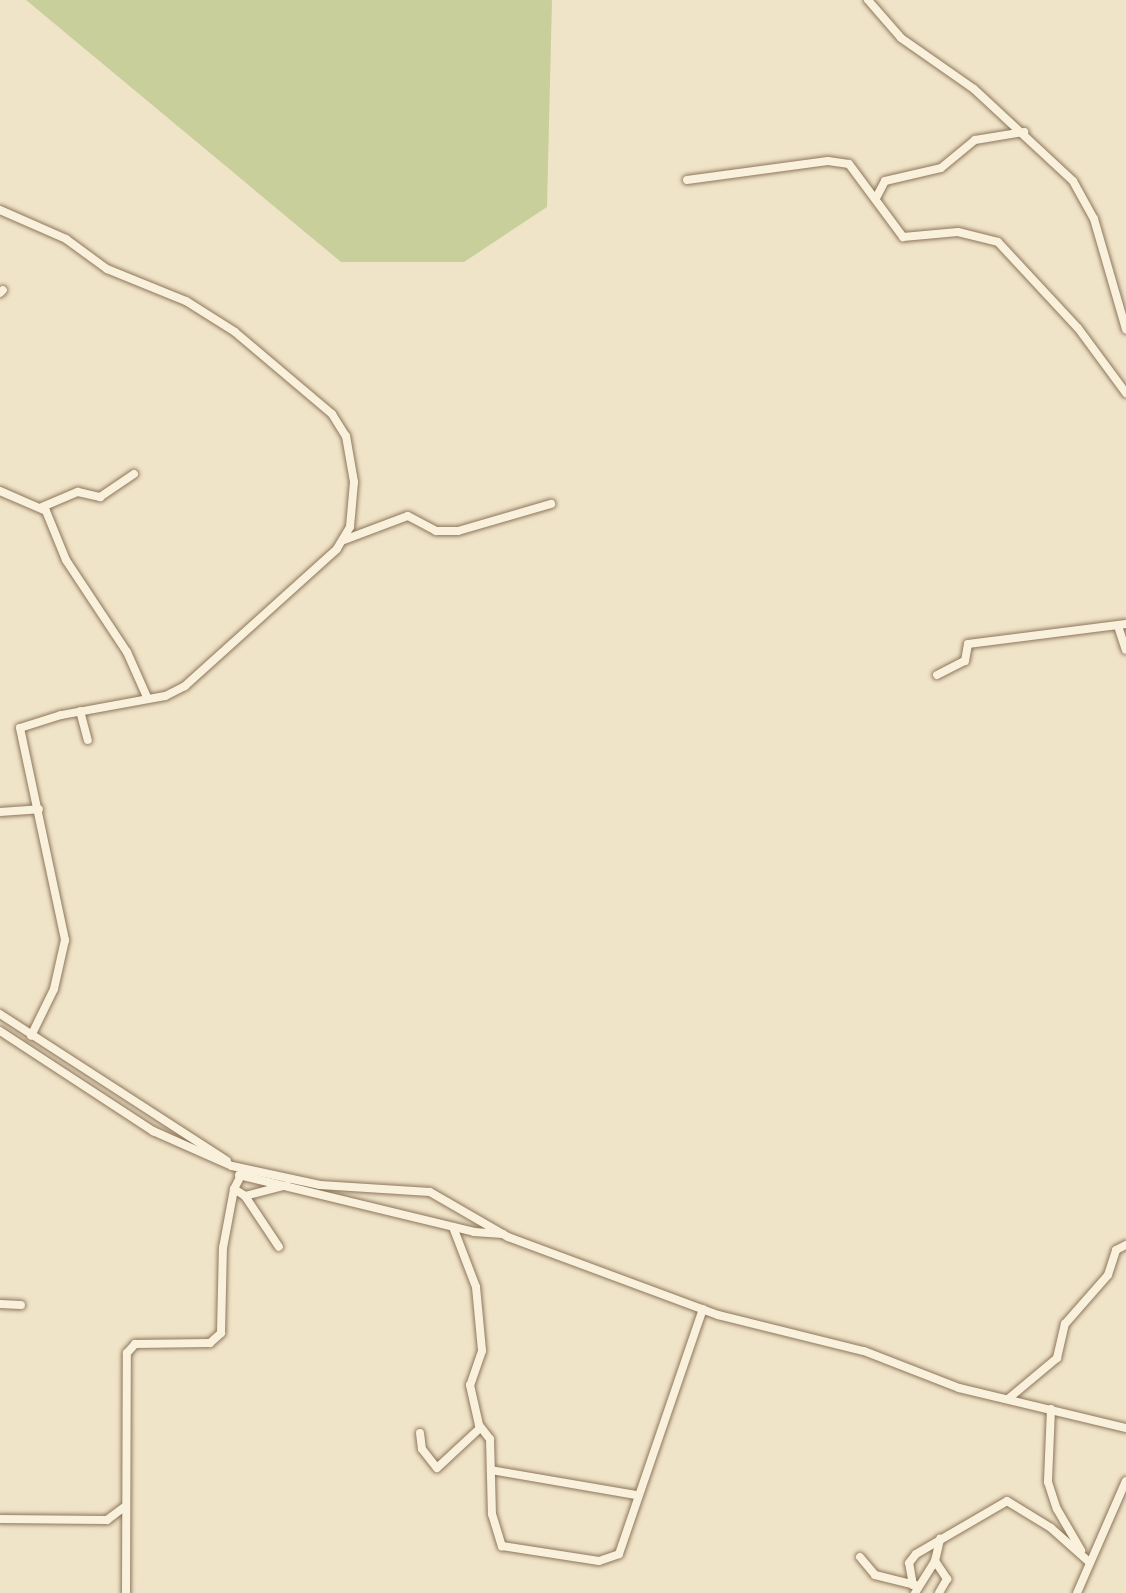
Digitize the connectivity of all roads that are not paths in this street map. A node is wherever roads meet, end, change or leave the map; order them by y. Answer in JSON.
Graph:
{"nodes":[{"id":1,"x":868,"y":0,"type":"edge"},
{"id":2,"x":1024,"y":132,"type":"junction"},
{"id":3,"x":687,"y":180,"type":"dead end"},
{"id":4,"x":876,"y":199,"type":"junction"},
{"id":5,"x":0,"y":210,"type":"edge"},
{"id":6,"x":1126,"y":329,"type":"edge"},
{"id":7,"x":1126,"y":393,"type":"edge"},
{"id":8,"x":134,"y":474,"type":"dead end"},
{"id":9,"x":0,"y":491,"type":"edge"},
{"id":10,"x":551,"y":504,"type":"dead end"},
{"id":11,"x":42,"y":507,"type":"junction"},
{"id":12,"x":343,"y":541,"type":"junction"},
{"id":13,"x":1122,"y":625,"type":"edge"},
{"id":14,"x":1126,"y":650,"type":"edge"},
{"id":15,"x":937,"y":675,"type":"dead end"},
{"id":16,"x":147,"y":697,"type":"junction"},
{"id":17,"x":80,"y":711,"type":"junction"},
{"id":18,"x":88,"y":740,"type":"dead end"},
{"id":19,"x":39,"y":809,"type":"junction"},
{"id":20,"x":0,"y":812,"type":"edge"},
{"id":21,"x":0,"y":1014,"type":"edge"},
{"id":22,"x":0,"y":1031,"type":"edge"},
{"id":23,"x":31,"y":1036,"type":"junction"},
{"id":24,"x":232,"y":1166,"type":"junction"},
{"id":25,"x":242,"y":1172,"type":"junction"},
{"id":26,"x":291,"y":1182,"type":"junction"},
{"id":27,"x":234,"y":1189,"type":"junction"},
{"id":28,"x":245,"y":1196,"type":"junction"},
{"id":29,"x":453,"y":1227,"type":"junction"},
{"id":30,"x":503,"y":1234,"type":"junction"},
{"id":31,"x":1126,"y":1245,"type":"edge"},
{"id":32,"x":279,"y":1247,"type":"dead end"},
{"id":33,"x":0,"y":1304,"type":"edge"},
{"id":34,"x":21,"y":1305,"type":"dead end"},
{"id":35,"x":703,"y":1309,"type":"junction"},
{"id":36,"x":1007,"y":1400,"type":"junction"},
{"id":37,"x":1051,"y":1409,"type":"junction"},
{"id":38,"x":480,"y":1428,"type":"junction"},
{"id":39,"x":1126,"y":1428,"type":"edge"},
{"id":40,"x":420,"y":1433,"type":"dead end"},
{"id":41,"x":491,"y":1470,"type":"junction"},
{"id":42,"x":1126,"y":1481,"type":"edge"},
{"id":43,"x":635,"y":1495,"type":"junction"},
{"id":44,"x":124,"y":1506,"type":"junction"},
{"id":45,"x":0,"y":1519,"type":"edge"},
{"id":46,"x":940,"y":1539,"type":"junction"},
{"id":47,"x":860,"y":1557,"type":"dead end"},
{"id":48,"x":935,"y":1561,"type":"junction"},
{"id":49,"x":1088,"y":1561,"type":"junction"},
{"id":50,"x":916,"y":1588,"type":"edge"},
{"id":51,"x":126,"y":1593,"type":"edge"},
{"id":52,"x":939,"y":1593,"type":"edge"},
{"id":53,"x":1077,"y":1593,"type":"edge"}],
"edges":[{"from":1,"to":2,"type":"street"},
{"from":2,"to":4,"type":"street"},
{"from":2,"to":6,"type":"street"},
{"from":3,"to":4,"type":"street"},
{"from":4,"to":7,"type":"street"},
{"from":5,"to":12,"type":"street"},
{"from":8,"to":11,"type":"street"},
{"from":9,"to":11,"type":"street"},
{"from":10,"to":12,"type":"street"},
{"from":11,"to":16,"type":"street"},
{"from":12,"to":16,"type":"street"},
{"from":13,"to":14,"type":"street"},
{"from":13,"to":15,"type":"street"},
{"from":16,"to":17,"type":"street"},
{"from":17,"to":18,"type":"street"},
{"from":17,"to":19,"type":"street"},
{"from":19,"to":20,"type":"street"},
{"from":19,"to":23,"type":"street"},
{"from":21,"to":23,"type":"street"},
{"from":22,"to":24,"type":"street"},
{"from":23,"to":24,"type":"street"},
{"from":24,"to":25,"type":"street"},
{"from":25,"to":26,"type":"street"},
{"from":25,"to":27,"type":"street"},
{"from":26,"to":28,"type":"street"},
{"from":26,"to":29,"type":"street"},
{"from":26,"to":30,"type":"street"},
{"from":27,"to":28,"type":"street"},
{"from":27,"to":44,"type":"street"},
{"from":28,"to":32,"type":"street"},
{"from":29,"to":30,"type":"street"},
{"from":29,"to":38,"type":"street"},
{"from":30,"to":35,"type":"street"},
{"from":31,"to":36,"type":"street"},
{"from":33,"to":34,"type":"street"},
{"from":35,"to":36,"type":"street"},
{"from":35,"to":43,"type":"street"},
{"from":36,"to":37,"type":"street"},
{"from":37,"to":39,"type":"street"},
{"from":37,"to":49,"type":"street"},
{"from":38,"to":40,"type":"street"},
{"from":38,"to":41,"type":"street"},
{"from":41,"to":43,"type":"street"},
{"from":41,"to":43,"type":"street"},
{"from":42,"to":49,"type":"street"},
{"from":44,"to":45,"type":"street"},
{"from":44,"to":51,"type":"street"},
{"from":46,"to":48,"type":"street"},
{"from":46,"to":49,"type":"street"},
{"from":46,"to":50,"type":"street"},
{"from":47,"to":50,"type":"street"},
{"from":48,"to":50,"type":"street"},
{"from":48,"to":52,"type":"street"},
{"from":49,"to":53,"type":"street"}]}
